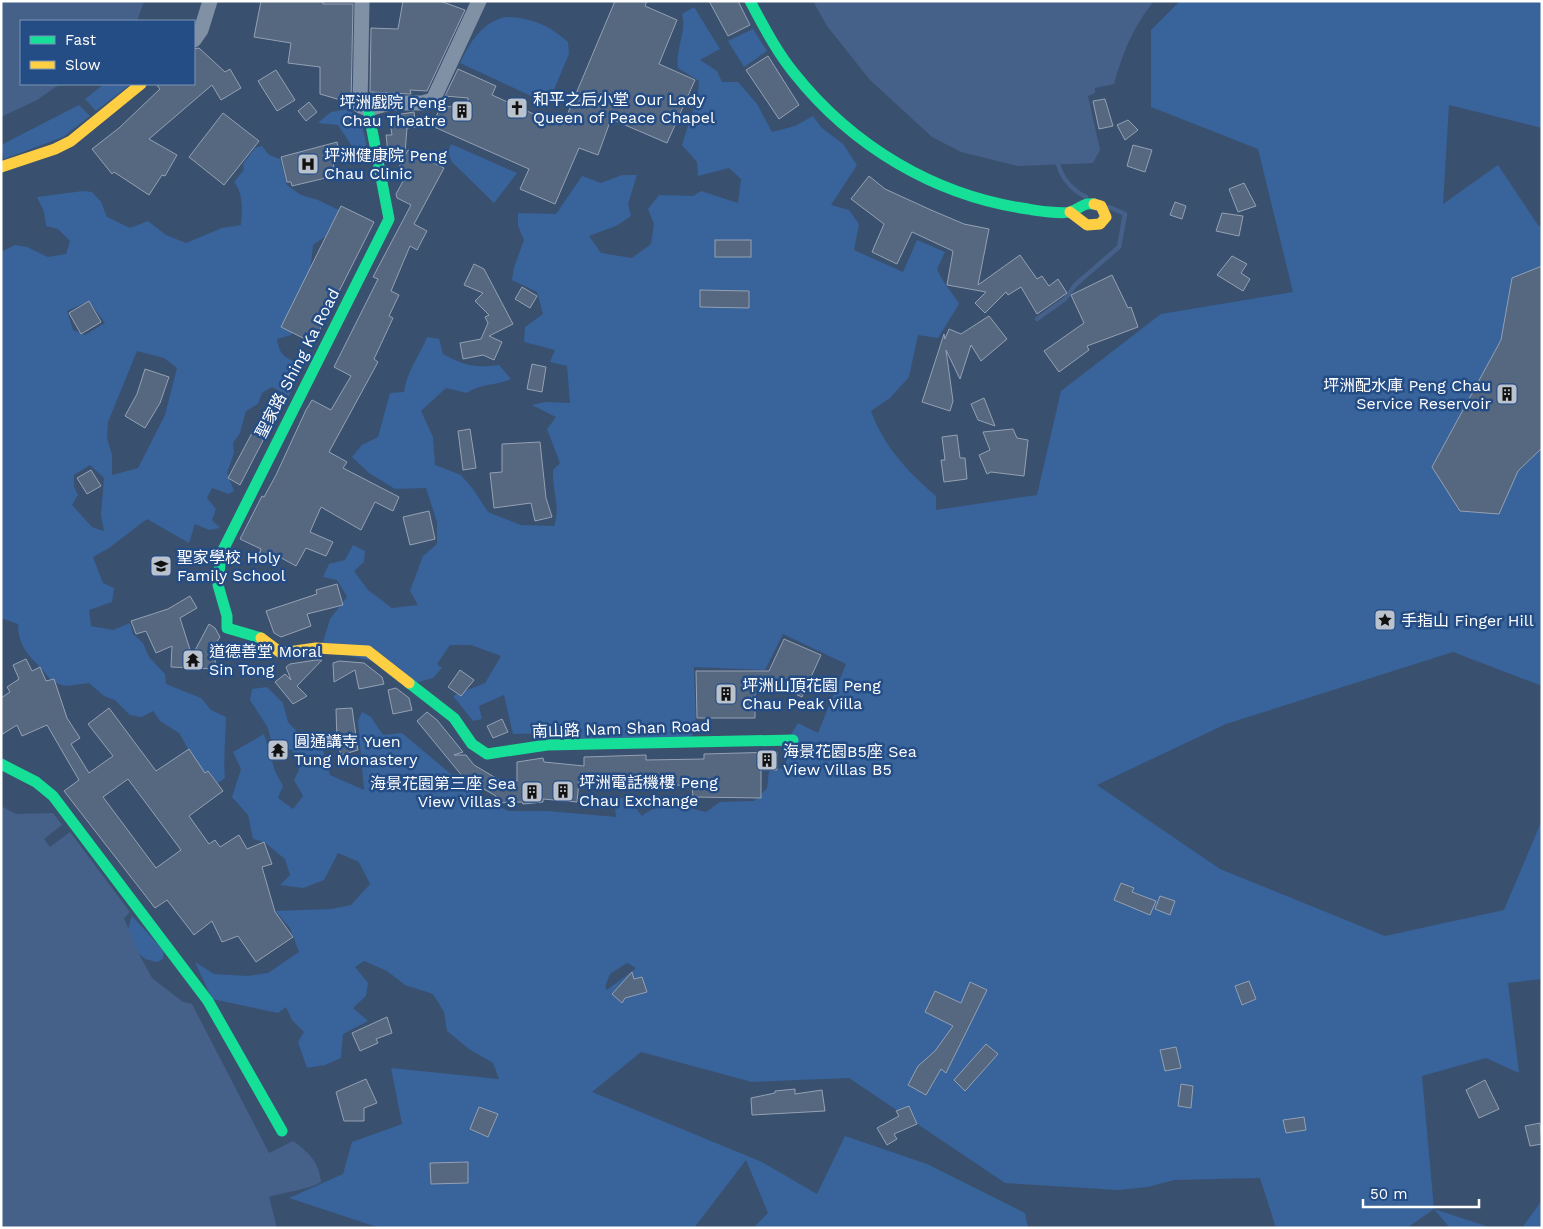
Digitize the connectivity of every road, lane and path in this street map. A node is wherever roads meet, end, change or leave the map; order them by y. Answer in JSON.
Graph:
{"nodes":[{"id":1,"x":210,"y":1,"type":"edge"},
{"id":2,"x":362,"y":1,"type":"edge"},
{"id":3,"x":479,"y":1,"type":"edge"},
{"id":4,"x":750,"y":1,"type":"edge"},
{"id":5,"x":195,"y":39,"type":"edge"},
{"id":6,"x":140,"y":85,"type":"edge"},
{"id":7,"x":368,"y":110,"type":"junction"},
{"id":8,"x":1,"y":167,"type":"edge"},
{"id":9,"x":1070,"y":212,"type":"dead end"},
{"id":10,"x":227,"y":628,"type":"joint"},
{"id":11,"x":794,"y":740,"type":"dead end"},
{"id":12,"x":1,"y":764,"type":"edge"},
{"id":13,"x":282,"y":1131,"type":"dead end"}],
"edges":[{"from":1,"to":5,"type":"street"},
{"from":2,"to":7,"type":"street"},
{"from":3,"to":7,"type":"street"},
{"from":4,"to":9,"type":"street"},
{"from":6,"to":8,"type":"street"},
{"from":7,"to":10,"type":"street","name":"聖家路 Shing Ka Road"},
{"from":10,"to":11,"type":"street","name":"南山路 Nam Shan Road"},
{"from":12,"to":13,"type":"street"}]}
